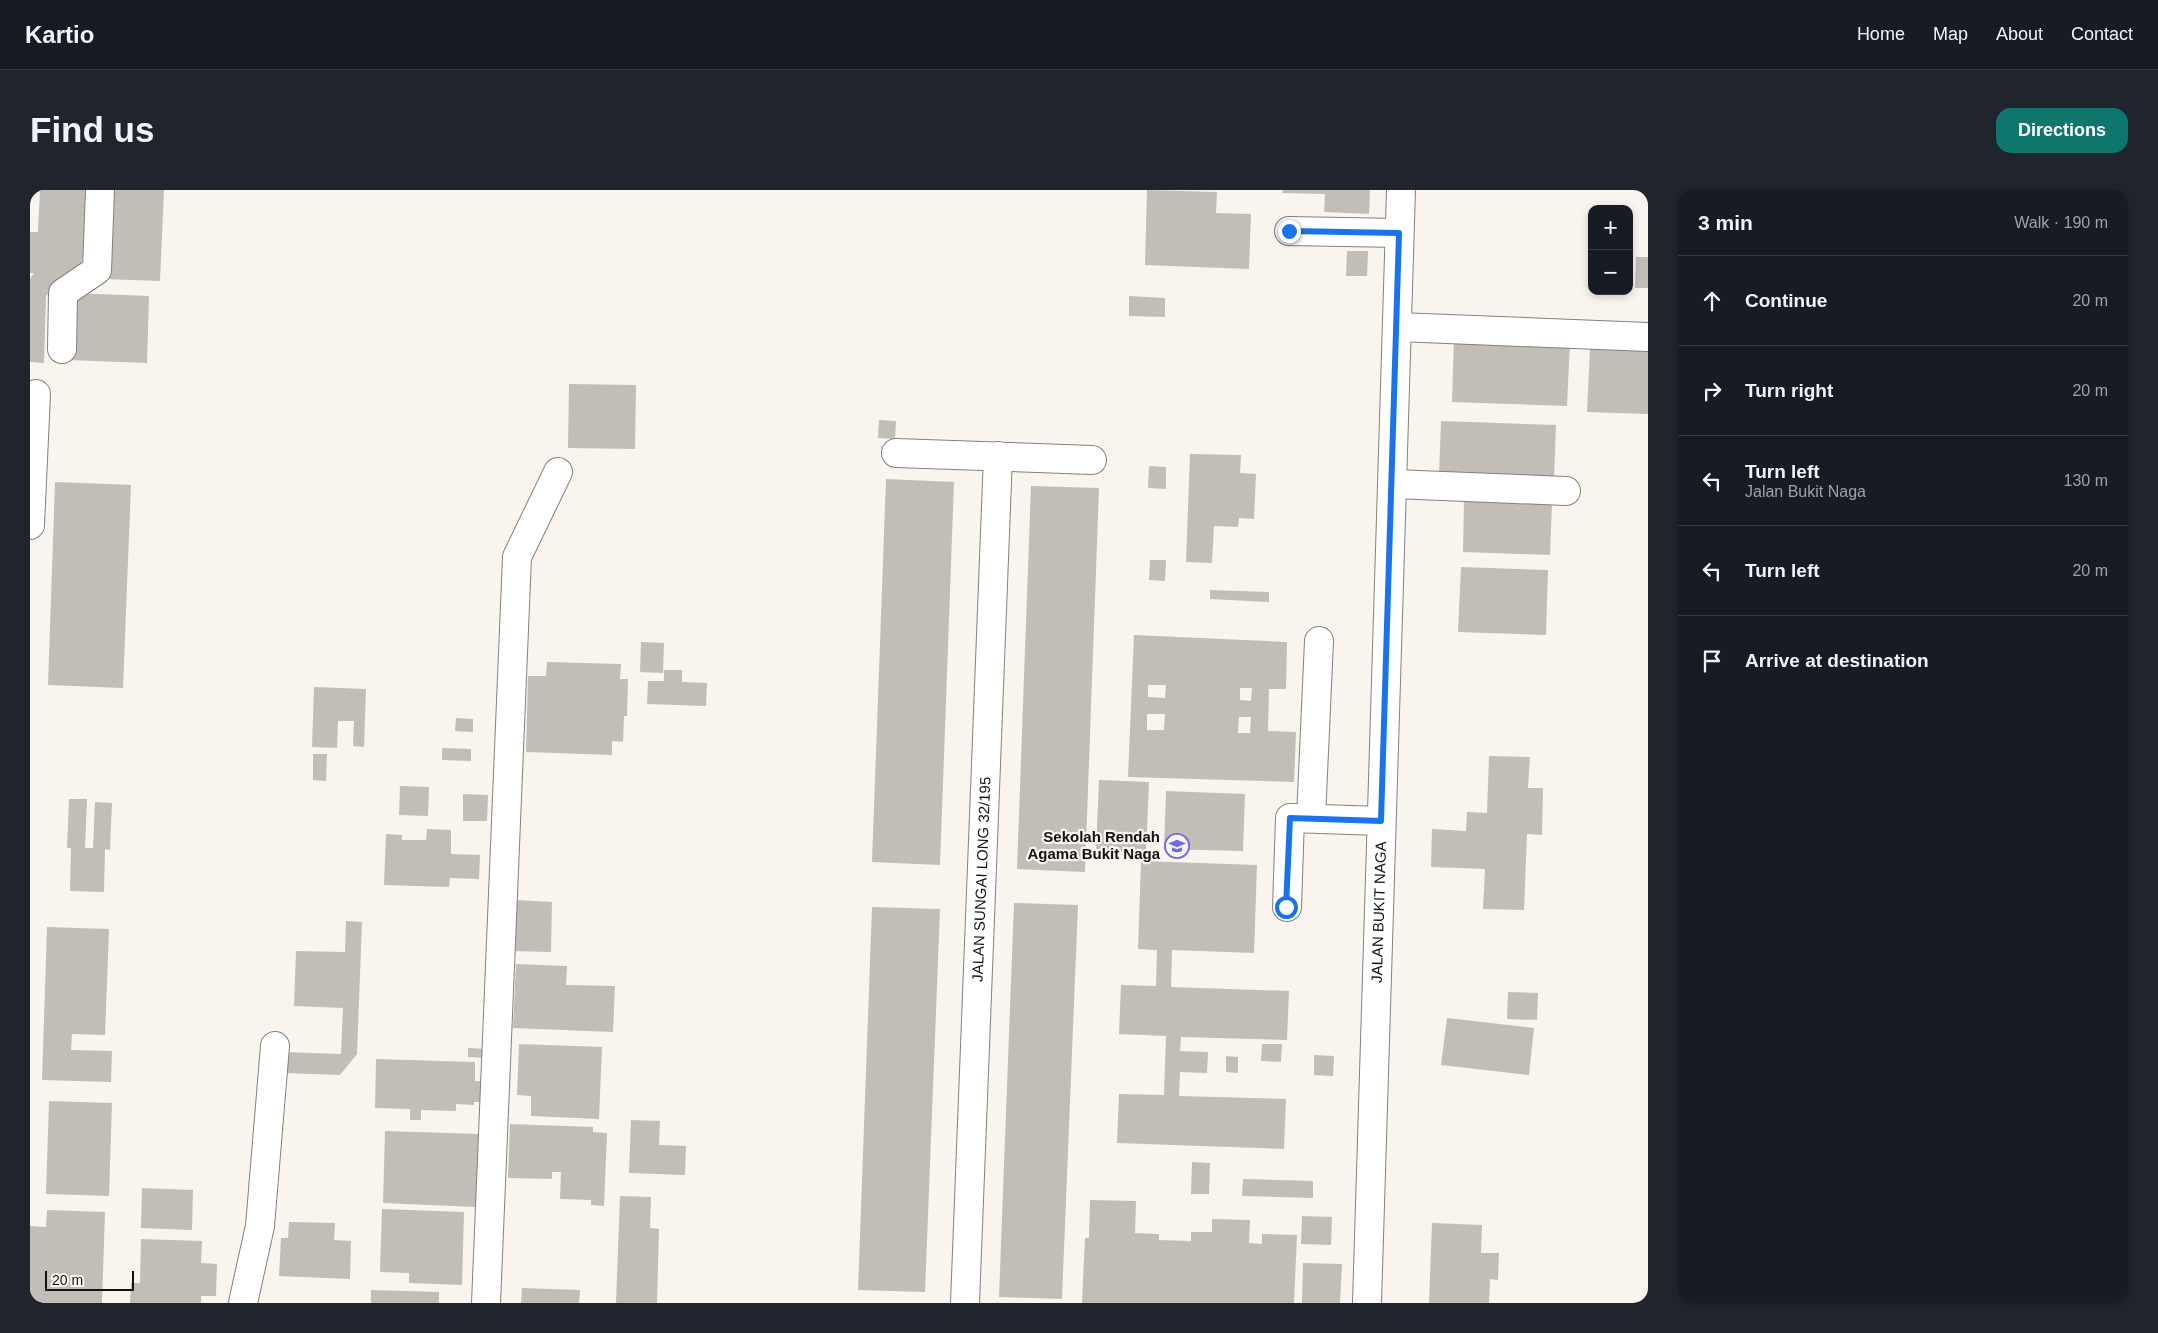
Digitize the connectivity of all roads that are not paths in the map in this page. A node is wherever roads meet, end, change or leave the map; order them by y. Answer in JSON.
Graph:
{"nodes":[{"id":1,"x":100,"y":190,"type":"edge"},
{"id":2,"x":1401,"y":190,"type":"edge"},
{"id":3,"x":1289,"y":231,"type":"dead end"},
{"id":4,"x":1399,"y":233,"type":"junction"},
{"id":5,"x":1398,"y":327,"type":"junction"},
{"id":6,"x":1648,"y":337,"type":"edge"},
{"id":7,"x":62,"y":349,"type":"dead end"},
{"id":8,"x":36,"y":394,"type":"dead end"},
{"id":9,"x":896,"y":453,"type":"dead end"},
{"id":10,"x":998,"y":456,"type":"junction"},
{"id":11,"x":1092,"y":460,"type":"dead end"},
{"id":12,"x":558,"y":472,"type":"dead end"},
{"id":13,"x":1393,"y":484,"type":"junction"},
{"id":14,"x":1566,"y":491,"type":"dead end"},
{"id":15,"x":30,"y":525,"type":"edge"},
{"id":16,"x":1319,"y":641,"type":"dead end"},
{"id":17,"x":1311,"y":818,"type":"junction"},
{"id":18,"x":1381,"y":821,"type":"junction"},
{"id":19,"x":1286,"y":907,"type":"dead end"},
{"id":20,"x":275,"y":1046,"type":"dead end"},
{"id":21,"x":243,"y":1303,"type":"edge"},
{"id":22,"x":486,"y":1303,"type":"edge"},
{"id":23,"x":965,"y":1303,"type":"edge"},
{"id":24,"x":1367,"y":1303,"type":"edge"}],
"edges":[{"from":1,"to":7,"type":"street"},
{"from":2,"to":4,"type":"street","name":"JALAN BUKIT NAGA"},
{"from":3,"to":4,"type":"street"},
{"from":4,"to":5,"type":"street","name":"JALAN BUKIT NAGA"},
{"from":5,"to":6,"type":"street"},
{"from":5,"to":13,"type":"street","name":"JALAN BUKIT NAGA"},
{"from":8,"to":15,"type":"street"},
{"from":9,"to":10,"type":"street"},
{"from":10,"to":11,"type":"street"},
{"from":10,"to":23,"type":"street","name":"JALAN SUNGAI LONG 32/195"},
{"from":12,"to":22,"type":"street"},
{"from":13,"to":14,"type":"street"},
{"from":13,"to":18,"type":"street","name":"JALAN BUKIT NAGA"},
{"from":16,"to":17,"type":"street"},
{"from":17,"to":18,"type":"street"},
{"from":17,"to":19,"type":"street"},
{"from":18,"to":24,"type":"street","name":"JALAN BUKIT NAGA"},
{"from":20,"to":21,"type":"street"}]}
